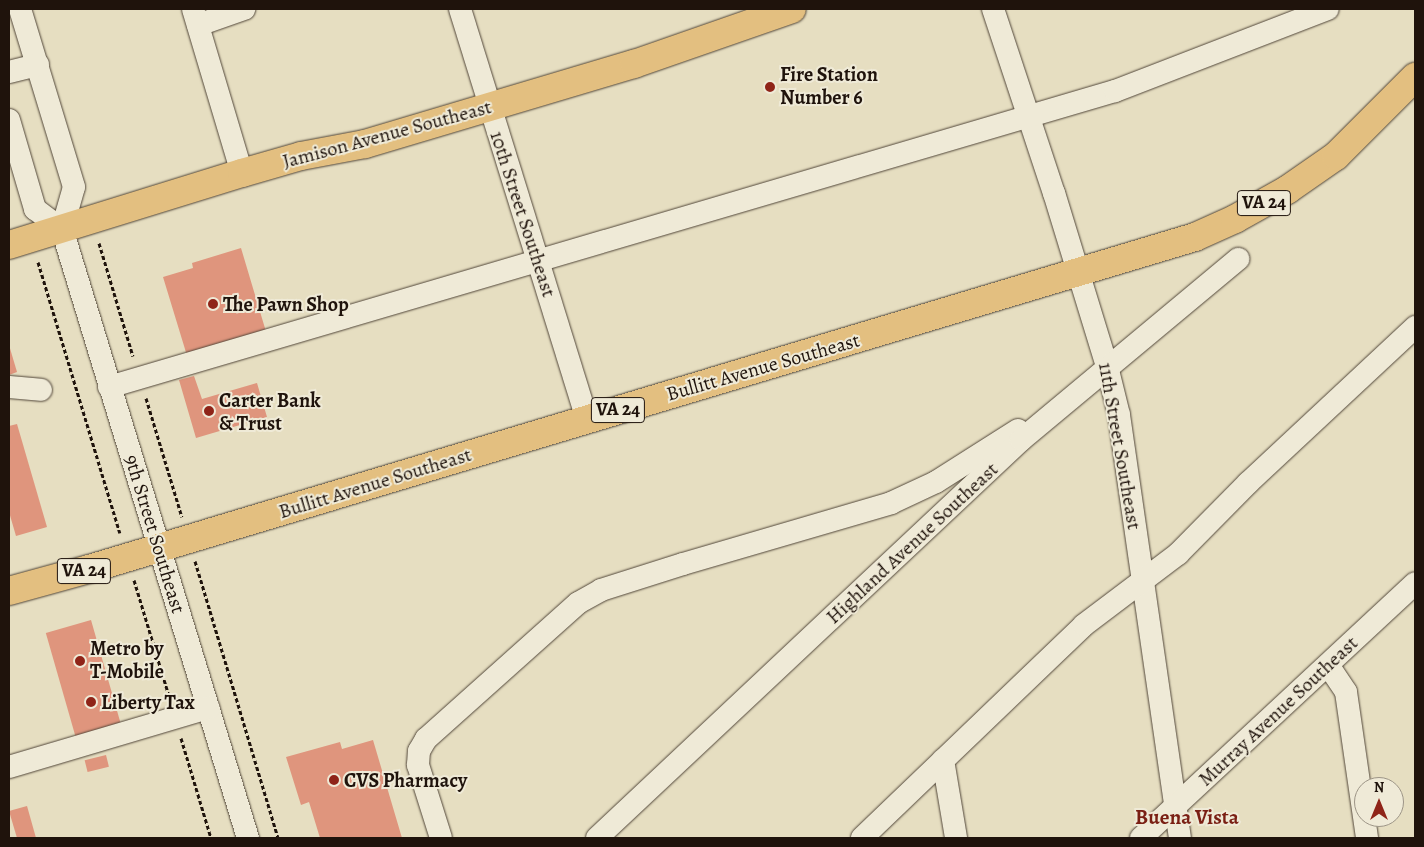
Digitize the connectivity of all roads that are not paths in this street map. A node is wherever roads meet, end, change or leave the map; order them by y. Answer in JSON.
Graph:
{"nodes":[{"id":1,"x":20,"y":9,"type":"edge"},
{"id":2,"x":244,"y":9,"type":"edge"},
{"id":3,"x":460,"y":9,"type":"edge"},
{"id":4,"x":792,"y":9,"type":"edge"},
{"id":5,"x":993,"y":9,"type":"edge"},
{"id":6,"x":1328,"y":9,"type":"edge"},
{"id":7,"x":195,"y":17,"type":"edge"},
{"id":8,"x":38,"y":66,"type":"junction"},
{"id":9,"x":9,"y":72,"type":"edge"},
{"id":10,"x":1415,"y":77,"type":"edge"},
{"id":11,"x":488,"y":108,"type":"junction"},
{"id":12,"x":1028,"y":115,"type":"junction"},
{"id":13,"x":9,"y":120,"type":"edge"},
{"id":14,"x":242,"y":173,"type":"junction"},
{"id":15,"x":62,"y":229,"type":"junction"},
{"id":16,"x":20,"y":242,"type":"edge"},
{"id":17,"x":1238,"y":259,"type":"dead end"},
{"id":18,"x":538,"y":263,"type":"junction"},
{"id":19,"x":1078,"y":274,"type":"junction"},
{"id":20,"x":1415,"y":327,"type":"edge"},
{"id":21,"x":1107,"y":366,"type":"junction"},
{"id":22,"x":9,"y":387,"type":"edge"},
{"id":23,"x":110,"y":387,"type":"junction"},
{"id":24,"x":41,"y":390,"type":"dead end"},
{"id":25,"x":1070,"y":397,"type":"junction"},
{"id":26,"x":587,"y":419,"type":"junction"},
{"id":27,"x":159,"y":548,"type":"junction"},
{"id":28,"x":1143,"y":581,"type":"junction"},
{"id":29,"x":1415,"y":583,"type":"edge"},
{"id":30,"x":9,"y":591,"type":"edge"},
{"id":31,"x":1328,"y":665,"type":"junction"},
{"id":32,"x":208,"y":708,"type":"junction"},
{"id":33,"x":943,"y":760,"type":"junction"},
{"id":34,"x":9,"y":767,"type":"edge"},
{"id":35,"x":1175,"y":806,"type":"junction"},
{"id":36,"x":248,"y":838,"type":"edge"},
{"id":37,"x":441,"y":838,"type":"edge"},
{"id":38,"x":597,"y":838,"type":"edge"},
{"id":39,"x":862,"y":838,"type":"edge"},
{"id":40,"x":956,"y":838,"type":"edge"},
{"id":41,"x":1141,"y":838,"type":"edge"},
{"id":42,"x":1180,"y":838,"type":"edge"},
{"id":43,"x":1367,"y":838,"type":"edge"}],
"edges":[{"from":1,"to":8,"type":"street"},
{"from":2,"to":7,"type":"street"},
{"from":3,"to":11,"type":"street","name":"10th Street Southeast"},
{"from":4,"to":11,"type":"main road","name":"Jamison Avenue Southeast"},
{"from":5,"to":12,"type":"street","name":"11th Street Southeast"},
{"from":6,"to":12,"type":"street"},
{"from":7,"to":14,"type":"street"},
{"from":8,"to":9,"type":"street"},
{"from":8,"to":15,"type":"street"},
{"from":10,"to":19,"type":"main road","name":"Bullitt Avenue Southeast","number":"VA 24"},
{"from":11,"to":14,"type":"main road","name":"Jamison Avenue Southeast"},
{"from":11,"to":18,"type":"street","name":"10th Street Southeast"},
{"from":12,"to":18,"type":"street"},
{"from":12,"to":19,"type":"street","name":"11th Street Southeast"},
{"from":13,"to":15,"type":"street"},
{"from":14,"to":15,"type":"main road","name":"Jamison Avenue Southeast"},
{"from":15,"to":16,"type":"main road","name":"Jamison Avenue Southeast"},
{"from":15,"to":23,"type":"street","name":"9th Street Southeast"},
{"from":17,"to":21,"type":"street","name":"Highland Avenue Southeast"},
{"from":18,"to":23,"type":"street"},
{"from":18,"to":26,"type":"street","name":"10th Street Southeast"},
{"from":19,"to":21,"type":"street","name":"11th Street Southeast"},
{"from":19,"to":26,"type":"main road","name":"Bullitt Avenue Southeast","number":"VA 24"},
{"from":20,"to":28,"type":"street"},
{"from":21,"to":25,"type":"street","name":"Highland Avenue Southeast"},
{"from":21,"to":28,"type":"street","name":"11th Street Southeast"},
{"from":22,"to":24,"type":"street"},
{"from":23,"to":27,"type":"street","name":"9th Street Southeast"},
{"from":25,"to":37,"type":"street"},
{"from":25,"to":38,"type":"street","name":"Highland Avenue Southeast"},
{"from":26,"to":27,"type":"main road","name":"Bullitt Avenue Southeast","number":"VA 24"},
{"from":27,"to":30,"type":"main road","name":"Bullitt Avenue Southeast","number":"VA 24"},
{"from":27,"to":32,"type":"street","name":"9th Street Southeast"},
{"from":28,"to":33,"type":"street"},
{"from":28,"to":35,"type":"street","name":"11th Street Southeast"},
{"from":29,"to":31,"type":"street","name":"Murray Avenue Southeast"},
{"from":31,"to":35,"type":"street","name":"Murray Avenue Southeast"},
{"from":31,"to":43,"type":"street"},
{"from":32,"to":34,"type":"street"},
{"from":32,"to":36,"type":"street","name":"9th Street Southeast"},
{"from":33,"to":39,"type":"street"},
{"from":33,"to":40,"type":"street"},
{"from":35,"to":41,"type":"street","name":"Murray Avenue Southeast"},
{"from":35,"to":42,"type":"street","name":"11th Street Southeast"}]}
